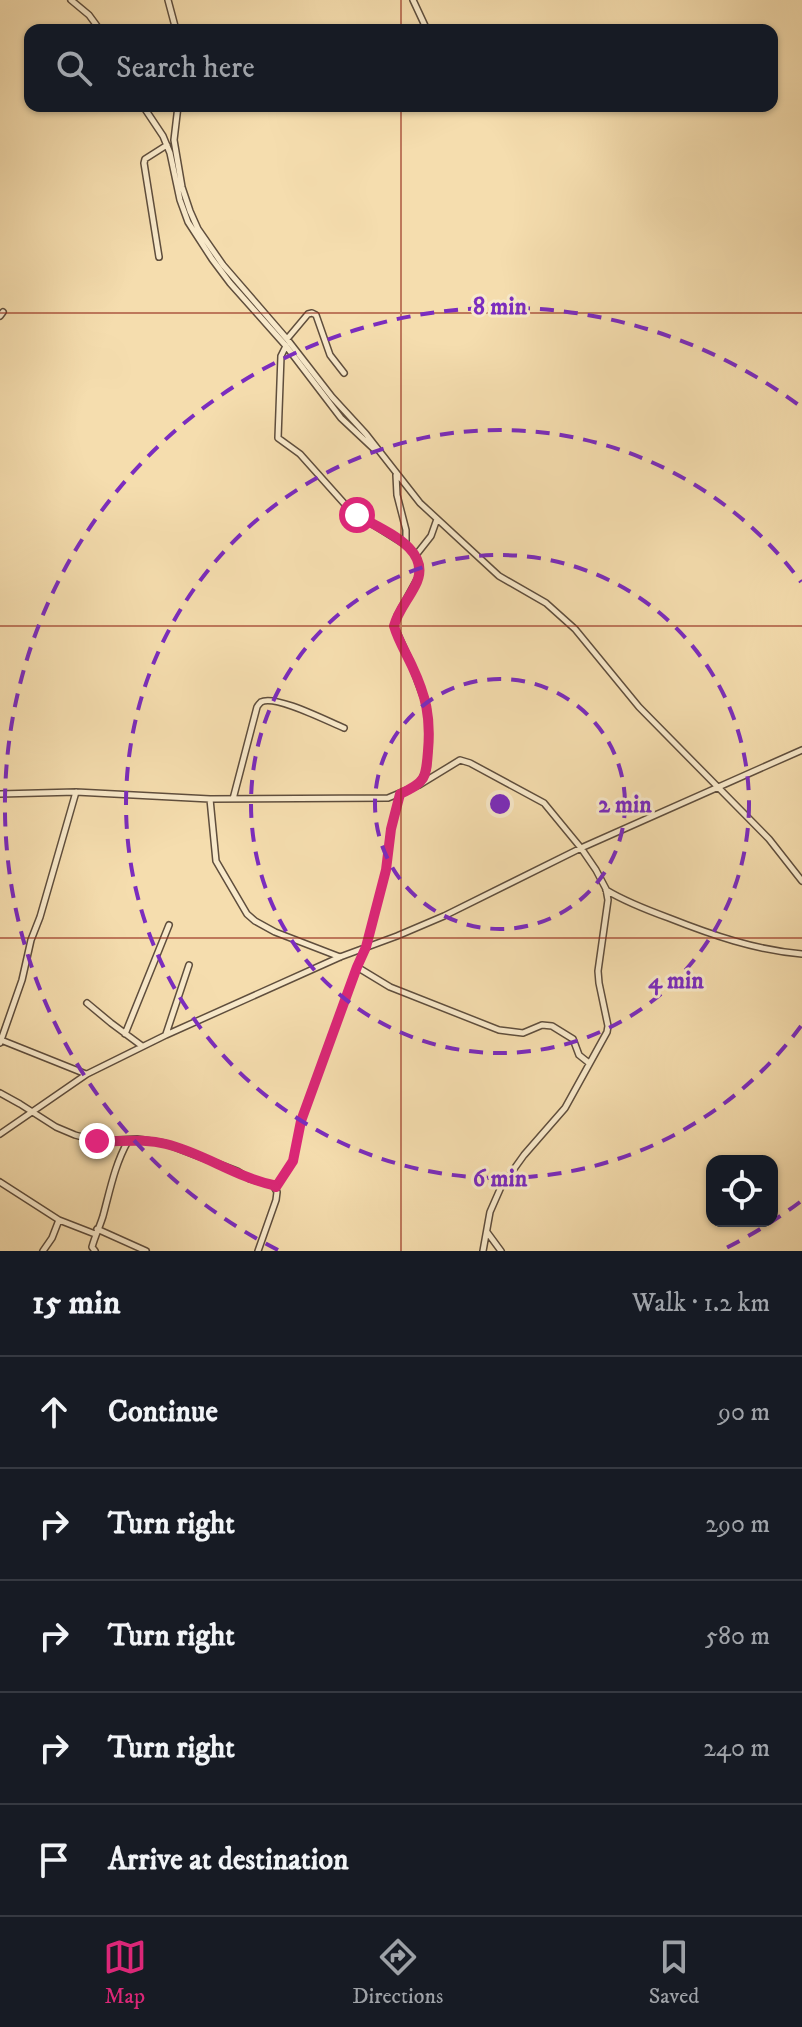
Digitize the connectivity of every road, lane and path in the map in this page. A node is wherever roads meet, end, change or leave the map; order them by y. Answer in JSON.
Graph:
{"nodes":[{"id":1,"x":71,"y":0,"type":"edge"},
{"id":2,"x":168,"y":0,"type":"edge"},
{"id":3,"x":413,"y":0,"type":"edge"},
{"id":4,"x":96,"y":24,"type":"edge"},
{"id":5,"x":174,"y":24,"type":"edge"},
{"id":6,"x":424,"y":24,"type":"edge"},
{"id":7,"x":147,"y":112,"type":"edge"},
{"id":8,"x":177,"y":112,"type":"edge"},
{"id":9,"x":167,"y":145,"type":"junction"},
{"id":10,"x":159,"y":257,"type":"dead end"},
{"id":11,"x":286,"y":343,"type":"junction"},
{"id":12,"x":344,"y":373,"type":"dead end"},
{"id":13,"x":396,"y":474,"type":"junction"},
{"id":14,"x":437,"y":519,"type":"junction"},
{"id":15,"x":406,"y":545,"type":"junction"},
{"id":16,"x":416,"y":555,"type":"junction"},
{"id":17,"x":344,"y":728,"type":"dead end"},
{"id":18,"x":802,"y":750,"type":"edge"},
{"id":19,"x":419,"y":785,"type":"junction"},
{"id":20,"x":717,"y":787,"type":"junction"},
{"id":21,"x":76,"y":792,"type":"junction"},
{"id":22,"x":0,"y":794,"type":"edge"},
{"id":23,"x":400,"y":794,"type":"junction"},
{"id":24,"x":210,"y":799,"type":"junction"},
{"id":25,"x":233,"y":799,"type":"junction"},
{"id":26,"x":581,"y":848,"type":"junction"},
{"id":27,"x":802,"y":881,"type":"edge"},
{"id":28,"x":606,"y":889,"type":"junction"},
{"id":29,"x":169,"y":925,"type":"dead end"},
{"id":30,"x":366,"y":947,"type":"junction"},
{"id":31,"x":802,"y":954,"type":"edge"},
{"id":32,"x":340,"y":957,"type":"junction"},
{"id":33,"x":189,"y":965,"type":"dead end"},
{"id":34,"x":357,"y":967,"type":"junction"},
{"id":35,"x":87,"y":1003,"type":"dead end"},
{"id":36,"x":125,"y":1034,"type":"junction"},
{"id":37,"x":166,"y":1035,"type":"junction"},
{"id":38,"x":0,"y":1042,"type":"edge"},
{"id":39,"x":143,"y":1046,"type":"junction"},
{"id":40,"x":589,"y":1063,"type":"junction"},
{"id":41,"x":87,"y":1074,"type":"junction"},
{"id":42,"x":0,"y":1093,"type":"edge"},
{"id":43,"x":32,"y":1112,"type":"junction"},
{"id":44,"x":0,"y":1134,"type":"edge"},
{"id":45,"x":128,"y":1140,"type":"junction"},
{"id":46,"x":0,"y":1182,"type":"edge"},
{"id":47,"x":276,"y":1187,"type":"junction"},
{"id":48,"x":59,"y":1220,"type":"junction"},
{"id":49,"x":96,"y":1232,"type":"junction"},
{"id":50,"x":487,"y":1232,"type":"junction"},
{"id":51,"x":43,"y":1251,"type":"edge"},
{"id":52,"x":95,"y":1251,"type":"edge"},
{"id":53,"x":146,"y":1251,"type":"edge"},
{"id":54,"x":258,"y":1251,"type":"edge"},
{"id":55,"x":483,"y":1251,"type":"edge"},
{"id":56,"x":501,"y":1251,"type":"edge"}],
"edges":[{"from":1,"to":4,"type":"street"},
{"from":2,"to":5,"type":"street"},
{"from":3,"to":6,"type":"street"},
{"from":7,"to":9,"type":"street"},
{"from":8,"to":11,"type":"street"},
{"from":9,"to":10,"type":"street"},
{"from":9,"to":11,"type":"street"},
{"from":11,"to":12,"type":"street"},
{"from":11,"to":13,"type":"street"},
{"from":11,"to":15,"type":"street"},
{"from":13,"to":14,"type":"street"},
{"from":13,"to":15,"type":"street"},
{"from":14,"to":16,"type":"street"},
{"from":14,"to":20,"type":"street"},
{"from":15,"to":16,"type":"street"},
{"from":16,"to":19,"type":"street"},
{"from":17,"to":25,"type":"street"},
{"from":18,"to":20,"type":"street"},
{"from":19,"to":23,"type":"street"},
{"from":19,"to":26,"type":"street"},
{"from":20,"to":26,"type":"street"},
{"from":20,"to":27,"type":"street"},
{"from":21,"to":22,"type":"street"},
{"from":21,"to":24,"type":"street"},
{"from":21,"to":38,"type":"street"},
{"from":23,"to":25,"type":"street"},
{"from":23,"to":30,"type":"street"},
{"from":24,"to":25,"type":"street"},
{"from":24,"to":32,"type":"street"},
{"from":26,"to":28,"type":"street"},
{"from":26,"to":30,"type":"street"},
{"from":28,"to":31,"type":"street"},
{"from":28,"to":40,"type":"street"},
{"from":29,"to":36,"type":"street"},
{"from":30,"to":32,"type":"street"},
{"from":30,"to":34,"type":"street"},
{"from":32,"to":37,"type":"street"},
{"from":33,"to":37,"type":"street"},
{"from":34,"to":40,"type":"street"},
{"from":34,"to":47,"type":"street"},
{"from":35,"to":36,"type":"street"},
{"from":36,"to":39,"type":"street"},
{"from":37,"to":39,"type":"street"},
{"from":38,"to":41,"type":"street"},
{"from":39,"to":41,"type":"street"},
{"from":40,"to":50,"type":"street"},
{"from":41,"to":43,"type":"street"},
{"from":42,"to":43,"type":"street"},
{"from":43,"to":44,"type":"street"},
{"from":43,"to":45,"type":"street"},
{"from":45,"to":47,"type":"street"},
{"from":45,"to":49,"type":"street"},
{"from":46,"to":48,"type":"street"},
{"from":47,"to":54,"type":"street"},
{"from":48,"to":49,"type":"street"},
{"from":48,"to":51,"type":"street"},
{"from":49,"to":52,"type":"street"},
{"from":49,"to":53,"type":"street"},
{"from":50,"to":55,"type":"street"},
{"from":50,"to":56,"type":"street"}]}
